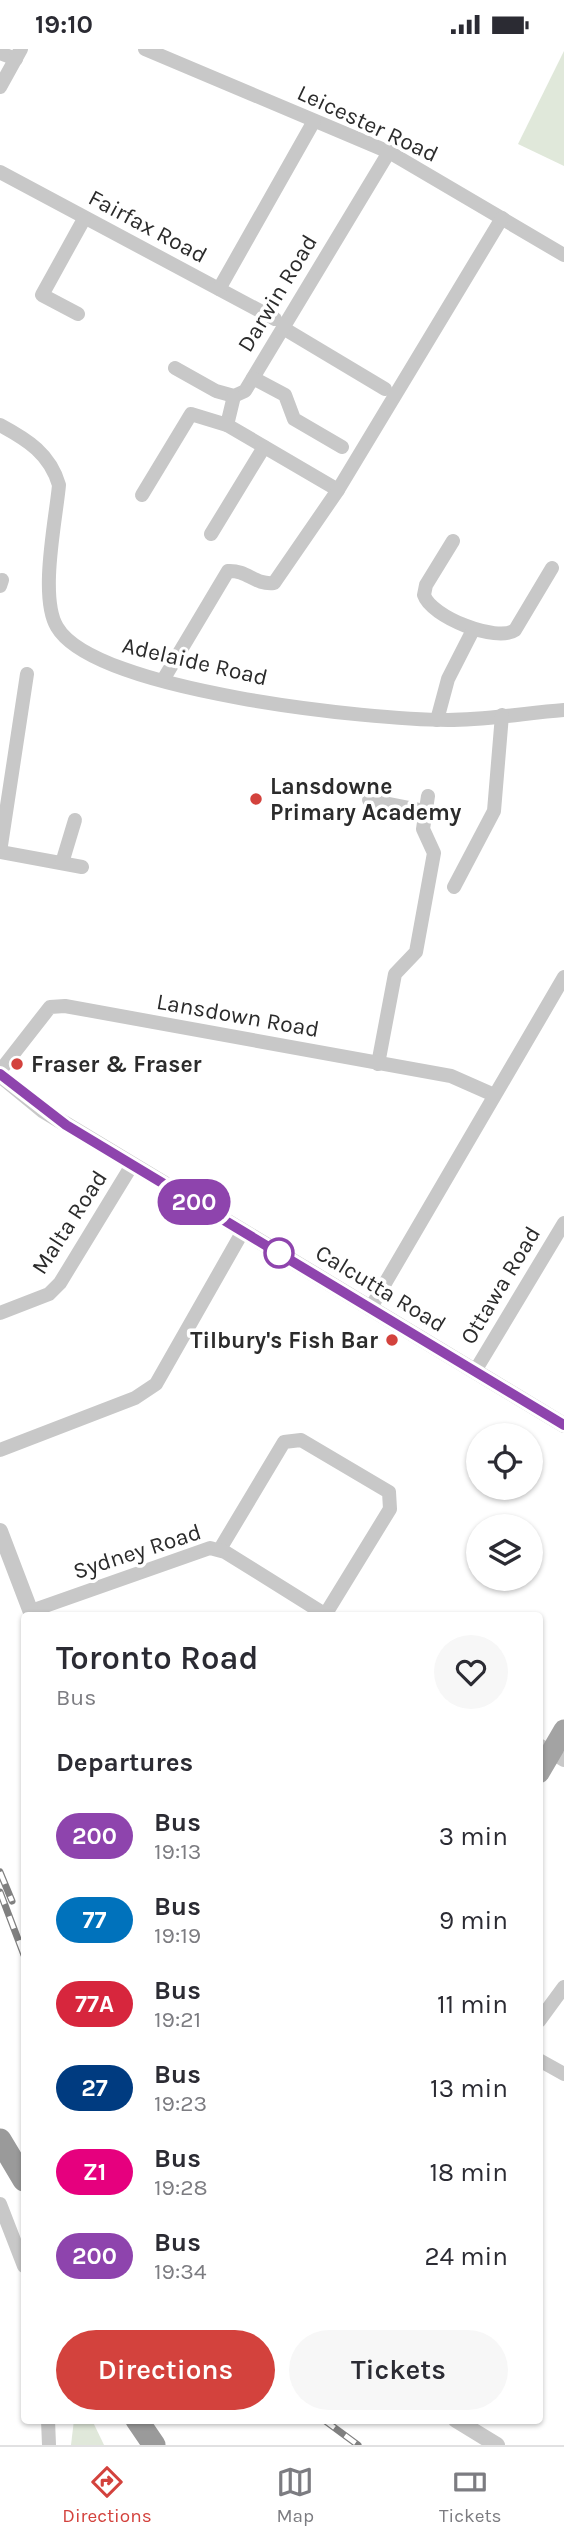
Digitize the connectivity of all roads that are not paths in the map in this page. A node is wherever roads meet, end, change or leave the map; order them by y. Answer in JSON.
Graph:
{"nodes":[{"id":1,"x":145,"y":49,"type":"edge"},
{"id":2,"x":0,"y":53,"type":"edge"},
{"id":3,"x":19,"y":54,"type":"edge"},
{"id":4,"x":0,"y":87,"type":"edge"},
{"id":5,"x":314,"y":121,"type":"junction"},
{"id":6,"x":389,"y":152,"type":"junction"},
{"id":7,"x":0,"y":172,"type":"edge"},
{"id":8,"x":502,"y":218,"type":"junction"},
{"id":9,"x":84,"y":219,"type":"junction"},
{"id":10,"x":564,"y":255,"type":"edge"},
{"id":11,"x":219,"y":289,"type":"junction"},
{"id":12,"x":78,"y":314,"type":"dead end"},
{"id":13,"x":279,"y":323,"type":"junction"},
{"id":14,"x":176,"y":367,"type":"dead end"},
{"id":15,"x":253,"y":378,"type":"junction"},
{"id":16,"x":385,"y":389,"type":"dead end"},
{"id":17,"x":234,"y":396,"type":"junction"},
{"id":18,"x":0,"y":425,"type":"edge"},
{"id":19,"x":227,"y":425,"type":"junction"},
{"id":20,"x":264,"y":447,"type":"junction"},
{"id":21,"x":342,"y":447,"type":"dead end"},
{"id":22,"x":338,"y":490,"type":"junction"},
{"id":23,"x":142,"y":495,"type":"dead end"},
{"id":24,"x":211,"y":534,"type":"dead end"},
{"id":25,"x":453,"y":541,"type":"dead end"},
{"id":26,"x":552,"y":568,"type":"dead end"},
{"id":27,"x":473,"y":629,"type":"junction"},
{"id":28,"x":27,"y":674,"type":"dead end"},
{"id":29,"x":163,"y":680,"type":"junction"},
{"id":30,"x":564,"y":710,"type":"edge"},
{"id":31,"x":502,"y":715,"type":"junction"},
{"id":32,"x":437,"y":720,"type":"junction"},
{"id":33,"x":428,"y":796,"type":"dead end"},
{"id":34,"x":369,"y":800,"type":"dead end"},
{"id":35,"x":425,"y":811,"type":"junction"},
{"id":36,"x":75,"y":820,"type":"dead end"},
{"id":37,"x":0,"y":852,"type":"edge"},
{"id":38,"x":62,"y":863,"type":"junction"},
{"id":39,"x":82,"y":867,"type":"dead end"},
{"id":40,"x":454,"y":887,"type":"dead end"},
{"id":41,"x":564,"y":977,"type":"edge"},
{"id":42,"x":378,"y":1064,"type":"junction"},
{"id":43,"x":0,"y":1072,"type":"edge"},
{"id":44,"x":494,"y":1095,"type":"junction"},
{"id":45,"x":132,"y":1165,"type":"junction"},
{"id":46,"x":564,"y":1223,"type":"edge"},
{"id":47,"x":243,"y":1231,"type":"junction"},
{"id":48,"x":370,"y":1308,"type":"junction"},
{"id":49,"x":0,"y":1313,"type":"edge"},
{"id":50,"x":475,"y":1371,"type":"junction"},
{"id":51,"x":564,"y":1425,"type":"edge"},
{"id":52,"x":0,"y":1450,"type":"edge"},
{"id":53,"x":0,"y":1531,"type":"edge"},
{"id":54,"x":220,"y":1549,"type":"junction"},
{"id":55,"x":32,"y":1612,"type":"edge"},
{"id":56,"x":35,"y":1612,"type":"edge"},
{"id":57,"x":320,"y":1612,"type":"edge"},
{"id":58,"x":327,"y":1612,"type":"edge"},
{"id":59,"x":564,"y":1730,"type":"edge"},
{"id":60,"x":551,"y":1752,"type":"edge"},
{"id":61,"x":564,"y":1987,"type":"edge"},
{"id":62,"x":543,"y":2016,"type":"edge"},
{"id":63,"x":543,"y":2062,"type":"edge"},
{"id":64,"x":564,"y":2074,"type":"edge"},
{"id":65,"x":0,"y":2140,"type":"edge"},
{"id":66,"x":21,"y":2175,"type":"edge"},
{"id":67,"x":0,"y":2204,"type":"edge"},
{"id":68,"x":21,"y":2258,"type":"edge"},
{"id":69,"x":48,"y":2424,"type":"edge"},
{"id":70,"x":140,"y":2424,"type":"edge"},
{"id":71,"x":463,"y":2424,"type":"edge"},
{"id":72,"x":49,"y":2445,"type":"edge"},
{"id":73,"x":153,"y":2445,"type":"edge"},
{"id":74,"x":497,"y":2445,"type":"edge"}],
"edges":[{"from":1,"to":5,"type":"street","name":"Leicester Road"},
{"from":2,"to":3,"type":"street"},
{"from":3,"to":4,"type":"street"},
{"from":5,"to":6,"type":"street","name":"Leicester Road"},
{"from":5,"to":11,"type":"street"},
{"from":6,"to":8,"type":"street","name":"Leicester Road"},
{"from":6,"to":13,"type":"street","name":"Darwin Road"},
{"from":7,"to":9,"type":"street","name":"Fairfax Road"},
{"from":8,"to":10,"type":"street","name":"Leicester Road"},
{"from":8,"to":22,"type":"street"},
{"from":9,"to":11,"type":"street","name":"Fairfax Road"},
{"from":9,"to":12,"type":"street"},
{"from":11,"to":13,"type":"street","name":"Fairfax Road"},
{"from":13,"to":15,"type":"street","name":"Darwin Road"},
{"from":13,"to":16,"type":"street","name":"Fairfax Road"},
{"from":14,"to":17,"type":"street"},
{"from":15,"to":17,"type":"street","name":"Darwin Road"},
{"from":15,"to":21,"type":"street"},
{"from":17,"to":19,"type":"street"},
{"from":18,"to":29,"type":"street","name":"Adelaide Road"},
{"from":19,"to":20,"type":"street"},
{"from":19,"to":23,"type":"street"},
{"from":20,"to":22,"type":"street"},
{"from":20,"to":24,"type":"street"},
{"from":22,"to":29,"type":"street"},
{"from":25,"to":27,"type":"street"},
{"from":26,"to":27,"type":"street"},
{"from":27,"to":32,"type":"street"},
{"from":28,"to":37,"type":"street"},
{"from":29,"to":32,"type":"street","name":"Adelaide Road"},
{"from":30,"to":31,"type":"street","name":"Adelaide Road"},
{"from":31,"to":32,"type":"street","name":"Adelaide Road"},
{"from":31,"to":40,"type":"street"},
{"from":33,"to":35,"type":"street"},
{"from":34,"to":35,"type":"street"},
{"from":35,"to":42,"type":"street"},
{"from":36,"to":38,"type":"street"},
{"from":37,"to":38,"type":"street"},
{"from":38,"to":39,"type":"street"},
{"from":41,"to":44,"type":"street"},
{"from":42,"to":43,"type":"street","name":"Lansdown Road"},
{"from":42,"to":44,"type":"street","name":"Lansdown Road"},
{"from":43,"to":45,"type":"street","name":"Calcutta Road"},
{"from":44,"to":48,"type":"street"},
{"from":45,"to":47,"type":"street","name":"Calcutta Road"},
{"from":45,"to":49,"type":"street","name":"Malta Road"},
{"from":46,"to":50,"type":"street","name":"Ottawa Road"},
{"from":47,"to":48,"type":"street","name":"Calcutta Road"},
{"from":47,"to":52,"type":"street"},
{"from":48,"to":50,"type":"street","name":"Calcutta Road"},
{"from":50,"to":51,"type":"street","name":"Calcutta Road"},
{"from":53,"to":55,"type":"street"},
{"from":54,"to":56,"type":"street","name":"Sydney Road"},
{"from":54,"to":57,"type":"street","name":"Sydney Road"},
{"from":54,"to":58,"type":"street"},
{"from":59,"to":60,"type":"main road"},
{"from":61,"to":62,"type":"street"},
{"from":63,"to":64,"type":"street"},
{"from":65,"to":66,"type":"highway"},
{"from":67,"to":68,"type":"street"},
{"from":69,"to":72,"type":"street"},
{"from":70,"to":73,"type":"highway"},
{"from":71,"to":74,"type":"street"}]}
